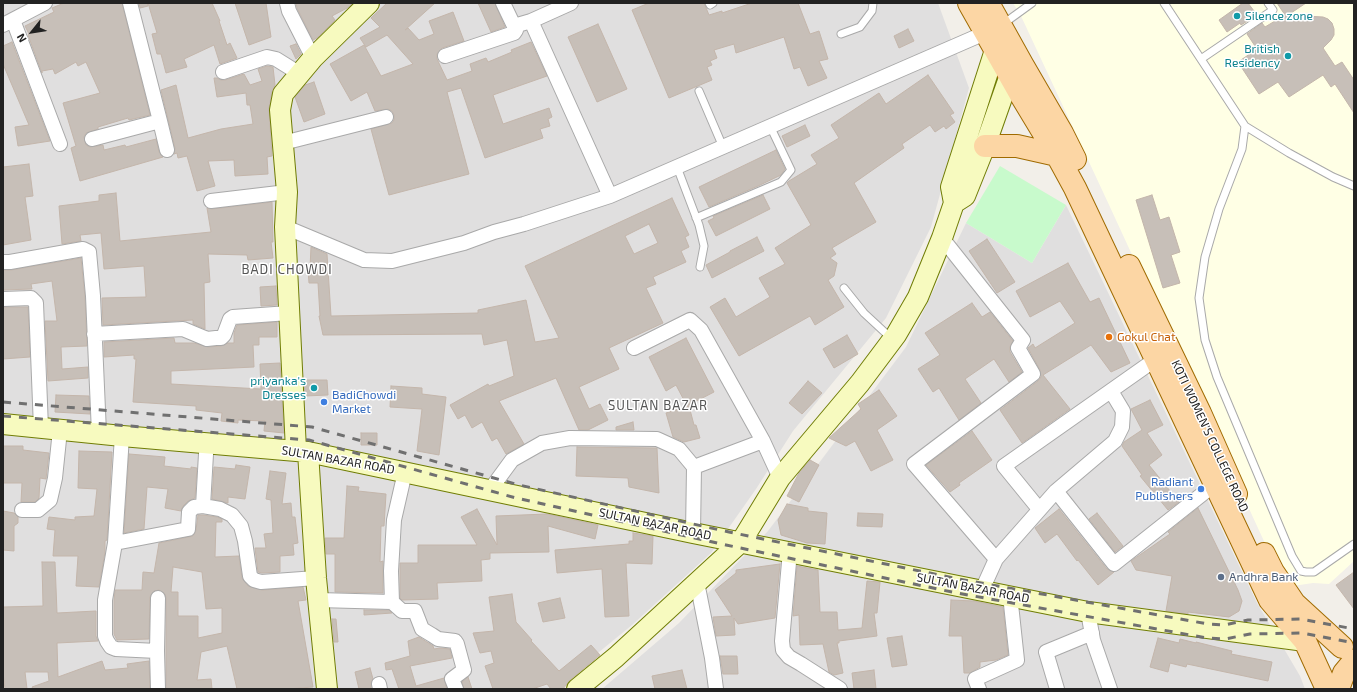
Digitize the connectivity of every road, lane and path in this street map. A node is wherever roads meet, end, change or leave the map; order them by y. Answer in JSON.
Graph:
{"nodes":[{"id":1,"x":130,"y":3,"type":"edge"},
{"id":2,"x":287,"y":3,"type":"edge"},
{"id":3,"x":369,"y":3,"type":"edge"},
{"id":4,"x":503,"y":3,"type":"edge"},
{"id":5,"x":571,"y":3,"type":"edge"},
{"id":6,"x":709,"y":3,"type":"edge"},
{"id":7,"x":712,"y":3,"type":"edge"},
{"id":8,"x":873,"y":3,"type":"edge"},
{"id":9,"x":969,"y":3,"type":"edge"},
{"id":10,"x":988,"y":3,"type":"edge"},
{"id":11,"x":1032,"y":3,"type":"edge"},
{"id":12,"x":1164,"y":3,"type":"edge"},
{"id":13,"x":1268,"y":3,"type":"edge"},
{"id":14,"x":38,"y":5,"type":"edge"},
{"id":15,"x":531,"y":21,"type":"junction"},
{"id":16,"x":8,"y":22,"type":"edge"},
{"id":17,"x":514,"y":26,"type":"junction"},
{"id":18,"x":841,"y":34,"type":"dead end"},
{"id":19,"x":997,"y":37,"type":"junction"},
{"id":20,"x":446,"y":56,"type":"dead end"},
{"id":21,"x":313,"y":58,"type":"junction"},
{"id":22,"x":1200,"y":59,"type":"junction"},
{"id":23,"x":1016,"y":70,"type":"junction"},
{"id":24,"x":223,"y":72,"type":"dead end"},
{"id":25,"x":300,"y":74,"type":"junction"},
{"id":26,"x":699,"y":90,"type":"dead end"},
{"id":27,"x":386,"y":117,"type":"dead end"},
{"id":28,"x":160,"y":121,"type":"junction"},
{"id":29,"x":770,"y":126,"type":"junction"},
{"id":30,"x":1245,"y":126,"type":"junction"},
{"id":31,"x":92,"y":139,"type":"dead end"},
{"id":32,"x":283,"y":143,"type":"junction"},
{"id":33,"x":60,"y":144,"type":"dead end"},
{"id":34,"x":723,"y":146,"type":"junction"},
{"id":35,"x":985,"y":146,"type":"junction"},
{"id":36,"x":167,"y":150,"type":"dead end"},
{"id":37,"x":1057,"y":155,"type":"junction"},
{"id":38,"x":676,"y":167,"type":"junction"},
{"id":39,"x":1354,"y":186,"type":"edge"},
{"id":40,"x":287,"y":192,"type":"junction"},
{"id":41,"x":610,"y":196,"type":"junction"},
{"id":42,"x":211,"y":201,"type":"dead end"},
{"id":43,"x":954,"y":203,"type":"junction"},
{"id":44,"x":696,"y":218,"type":"junction"},
{"id":45,"x":285,"y":227,"type":"junction"},
{"id":46,"x":942,"y":238,"type":"junction"},
{"id":47,"x":3,"y":262,"type":"edge"},
{"id":48,"x":700,"y":267,"type":"dead end"},
{"id":49,"x":844,"y":288,"type":"dead end"},
{"id":50,"x":3,"y":299,"type":"edge"},
{"id":51,"x":289,"y":313,"type":"junction"},
{"id":52,"x":94,"y":334,"type":"junction"},
{"id":53,"x":892,"y":339,"type":"junction"},
{"id":54,"x":634,"y":348,"type":"dead end"},
{"id":55,"x":1156,"y":359,"type":"junction"},
{"id":56,"x":1111,"y":391,"type":"junction"},
{"id":57,"x":3,"y":424,"type":"edge"},
{"id":58,"x":41,"y":428,"type":"junction"},
{"id":59,"x":60,"y":430,"type":"junction"},
{"id":60,"x":99,"y":433,"type":"junction"},
{"id":61,"x":122,"y":436,"type":"junction"},
{"id":62,"x":763,"y":441,"type":"junction"},
{"id":63,"x":208,"y":443,"type":"junction"},
{"id":64,"x":302,"y":451,"type":"junction"},
{"id":65,"x":694,"y":466,"type":"junction"},
{"id":66,"x":405,"y":472,"type":"junction"},
{"id":67,"x":780,"y":478,"type":"junction"},
{"id":68,"x":1215,"y":484,"type":"junction"},
{"id":69,"x":490,"y":490,"type":"junction"},
{"id":70,"x":1056,"y":492,"type":"junction"},
{"id":71,"x":203,"y":506,"type":"junction"},
{"id":72,"x":1039,"y":509,"type":"junction"},
{"id":73,"x":22,"y":510,"type":"dead end"},
{"id":74,"x":693,"y":533,"type":"junction"},
{"id":75,"x":741,"y":542,"type":"junction"},
{"id":76,"x":115,"y":543,"type":"junction"},
{"id":77,"x":1354,"y":544,"type":"edge"},
{"id":78,"x":790,"y":551,"type":"junction"},
{"id":79,"x":996,"y":559,"type":"junction"},
{"id":80,"x":316,"y":578,"type":"junction"},
{"id":81,"x":697,"y":582,"type":"junction"},
{"id":82,"x":982,"y":590,"type":"junction"},
{"id":83,"x":1010,"y":595,"type":"junction"},
{"id":84,"x":158,"y":598,"type":"dead end"},
{"id":85,"x":318,"y":600,"type":"junction"},
{"id":86,"x":392,"y":602,"type":"junction"},
{"id":87,"x":1088,"y":612,"type":"junction"},
{"id":88,"x":1092,"y":633,"type":"junction"},
{"id":89,"x":1305,"y":641,"type":"junction"},
{"id":90,"x":157,"y":651,"type":"junction"},
{"id":91,"x":1350,"y":652,"type":"edge"},
{"id":92,"x":158,"y":689,"type":"edge"},
{"id":93,"x":327,"y":689,"type":"edge"},
{"id":94,"x":456,"y":689,"type":"edge"},
{"id":95,"x":576,"y":689,"type":"edge"},
{"id":96,"x":716,"y":689,"type":"edge"},
{"id":97,"x":840,"y":689,"type":"edge"},
{"id":98,"x":979,"y":689,"type":"edge"},
{"id":99,"x":1057,"y":689,"type":"edge"},
{"id":100,"x":1110,"y":689,"type":"edge"},
{"id":101,"x":1327,"y":689,"type":"edge"},
{"id":102,"x":1338,"y":689,"type":"edge"}],
"edges":[{"from":1,"to":28,"type":"street"},
{"from":2,"to":21,"type":"street"},
{"from":3,"to":21,"type":"main road"},
{"from":4,"to":17,"type":"street"},
{"from":5,"to":15,"type":"street"},
{"from":6,"to":7,"type":"lane"},
{"from":8,"to":18,"type":"lane"},
{"from":9,"to":19,"type":"main road"},
{"from":10,"to":19,"type":"main road"},
{"from":11,"to":19,"type":"lane"},
{"from":12,"to":22,"type":"lane"},
{"from":13,"to":22,"type":"lane"},
{"from":14,"to":16,"type":"street"},
{"from":15,"to":17,"type":"street"},
{"from":15,"to":41,"type":"street"},
{"from":16,"to":33,"type":"street"},
{"from":17,"to":20,"type":"street"},
{"from":19,"to":23,"type":"main road","name":"KOTI WOMEN'S COLLEGE ROAD"},
{"from":19,"to":29,"type":"street"},
{"from":19,"to":43,"type":"main road"},
{"from":21,"to":25,"type":"main road"},
{"from":22,"to":30,"type":"lane"},
{"from":23,"to":35,"type":"main road"},
{"from":23,"to":37,"type":"main road","name":"KOTI WOMEN'S COLLEGE ROAD"},
{"from":23,"to":91,"type":"main road","name":"KOTI WOMEN'S COLLEGE ROAD"},
{"from":24,"to":25,"type":"street"},
{"from":25,"to":32,"type":"main road"},
{"from":26,"to":34,"type":"lane"},
{"from":27,"to":32,"type":"street"},
{"from":28,"to":31,"type":"street"},
{"from":28,"to":36,"type":"street"},
{"from":29,"to":34,"type":"street"},
{"from":29,"to":44,"type":"lane"},
{"from":30,"to":39,"type":"lane"},
{"from":30,"to":77,"type":"lane"},
{"from":32,"to":40,"type":"main road"},
{"from":34,"to":38,"type":"street"},
{"from":35,"to":37,"type":"main road"},
{"from":35,"to":43,"type":"main road"},
{"from":37,"to":55,"type":"main road","name":"KOTI WOMEN'S COLLEGE ROAD"},
{"from":38,"to":41,"type":"street"},
{"from":38,"to":44,"type":"lane"},
{"from":40,"to":42,"type":"street"},
{"from":40,"to":45,"type":"main road"},
{"from":41,"to":45,"type":"street"},
{"from":43,"to":46,"type":"main road"},
{"from":44,"to":48,"type":"lane"},
{"from":45,"to":51,"type":"main road"},
{"from":46,"to":53,"type":"main road"},
{"from":46,"to":79,"type":"street"},
{"from":47,"to":52,"type":"street"},
{"from":49,"to":53,"type":"lane"},
{"from":50,"to":58,"type":"street"},
{"from":51,"to":52,"type":"street"},
{"from":51,"to":64,"type":"main road"},
{"from":52,"to":60,"type":"street"},
{"from":53,"to":67,"type":"main road"},
{"from":54,"to":62,"type":"street"},
{"from":55,"to":56,"type":"street"},
{"from":55,"to":68,"type":"main road","name":"KOTI WOMEN'S COLLEGE ROAD"},
{"from":56,"to":70,"type":"street"},
{"from":56,"to":72,"type":"street"},
{"from":57,"to":58,"type":"main road","name":"SULTAN BAZAR ROAD"},
{"from":58,"to":59,"type":"main road","name":"SULTAN BAZAR ROAD"},
{"from":59,"to":60,"type":"main road","name":"SULTAN BAZAR ROAD"},
{"from":59,"to":73,"type":"street"},
{"from":60,"to":61,"type":"main road","name":"SULTAN BAZAR ROAD"},
{"from":61,"to":63,"type":"main road","name":"SULTAN BAZAR ROAD"},
{"from":61,"to":76,"type":"street"},
{"from":62,"to":65,"type":"street"},
{"from":62,"to":67,"type":"street"},
{"from":63,"to":64,"type":"main road","name":"SULTAN BAZAR ROAD"},
{"from":63,"to":71,"type":"street"},
{"from":64,"to":66,"type":"main road","name":"SULTAN BAZAR ROAD"},
{"from":64,"to":80,"type":"main road"},
{"from":65,"to":69,"type":"street"},
{"from":65,"to":74,"type":"street"},
{"from":66,"to":69,"type":"main road","name":"SULTAN BAZAR ROAD"},
{"from":66,"to":86,"type":"street"},
{"from":67,"to":75,"type":"main road"},
{"from":68,"to":70,"type":"street"},
{"from":68,"to":89,"type":"main road","name":"KOTI WOMEN'S COLLEGE ROAD"},
{"from":69,"to":74,"type":"main road","name":"SULTAN BAZAR ROAD"},
{"from":70,"to":72,"type":"street"},
{"from":71,"to":76,"type":"street"},
{"from":71,"to":80,"type":"street"},
{"from":72,"to":79,"type":"street"},
{"from":74,"to":75,"type":"main road","name":"SULTAN BAZAR ROAD"},
{"from":75,"to":78,"type":"main road","name":"SULTAN BAZAR ROAD"},
{"from":75,"to":81,"type":"main road"},
{"from":76,"to":90,"type":"street"},
{"from":78,"to":82,"type":"main road","name":"SULTAN BAZAR ROAD"},
{"from":78,"to":97,"type":"street"},
{"from":79,"to":82,"type":"street"},
{"from":80,"to":85,"type":"main road"},
{"from":81,"to":95,"type":"main road"},
{"from":81,"to":96,"type":"street"},
{"from":82,"to":83,"type":"main road","name":"SULTAN BAZAR ROAD"},
{"from":83,"to":87,"type":"main road","name":"SULTAN BAZAR ROAD"},
{"from":83,"to":98,"type":"street"},
{"from":84,"to":90,"type":"street"},
{"from":85,"to":86,"type":"street"},
{"from":85,"to":93,"type":"main road"},
{"from":86,"to":94,"type":"street"},
{"from":87,"to":88,"type":"street"},
{"from":87,"to":89,"type":"main road","name":"SULTAN BAZAR ROAD"},
{"from":88,"to":99,"type":"street"},
{"from":88,"to":100,"type":"street"},
{"from":89,"to":91,"type":"main road"},
{"from":89,"to":101,"type":"main road","name":"KOTI WOMEN'S COLLEGE ROAD"},
{"from":90,"to":92,"type":"street"},
{"from":91,"to":102,"type":"main road"}]}
